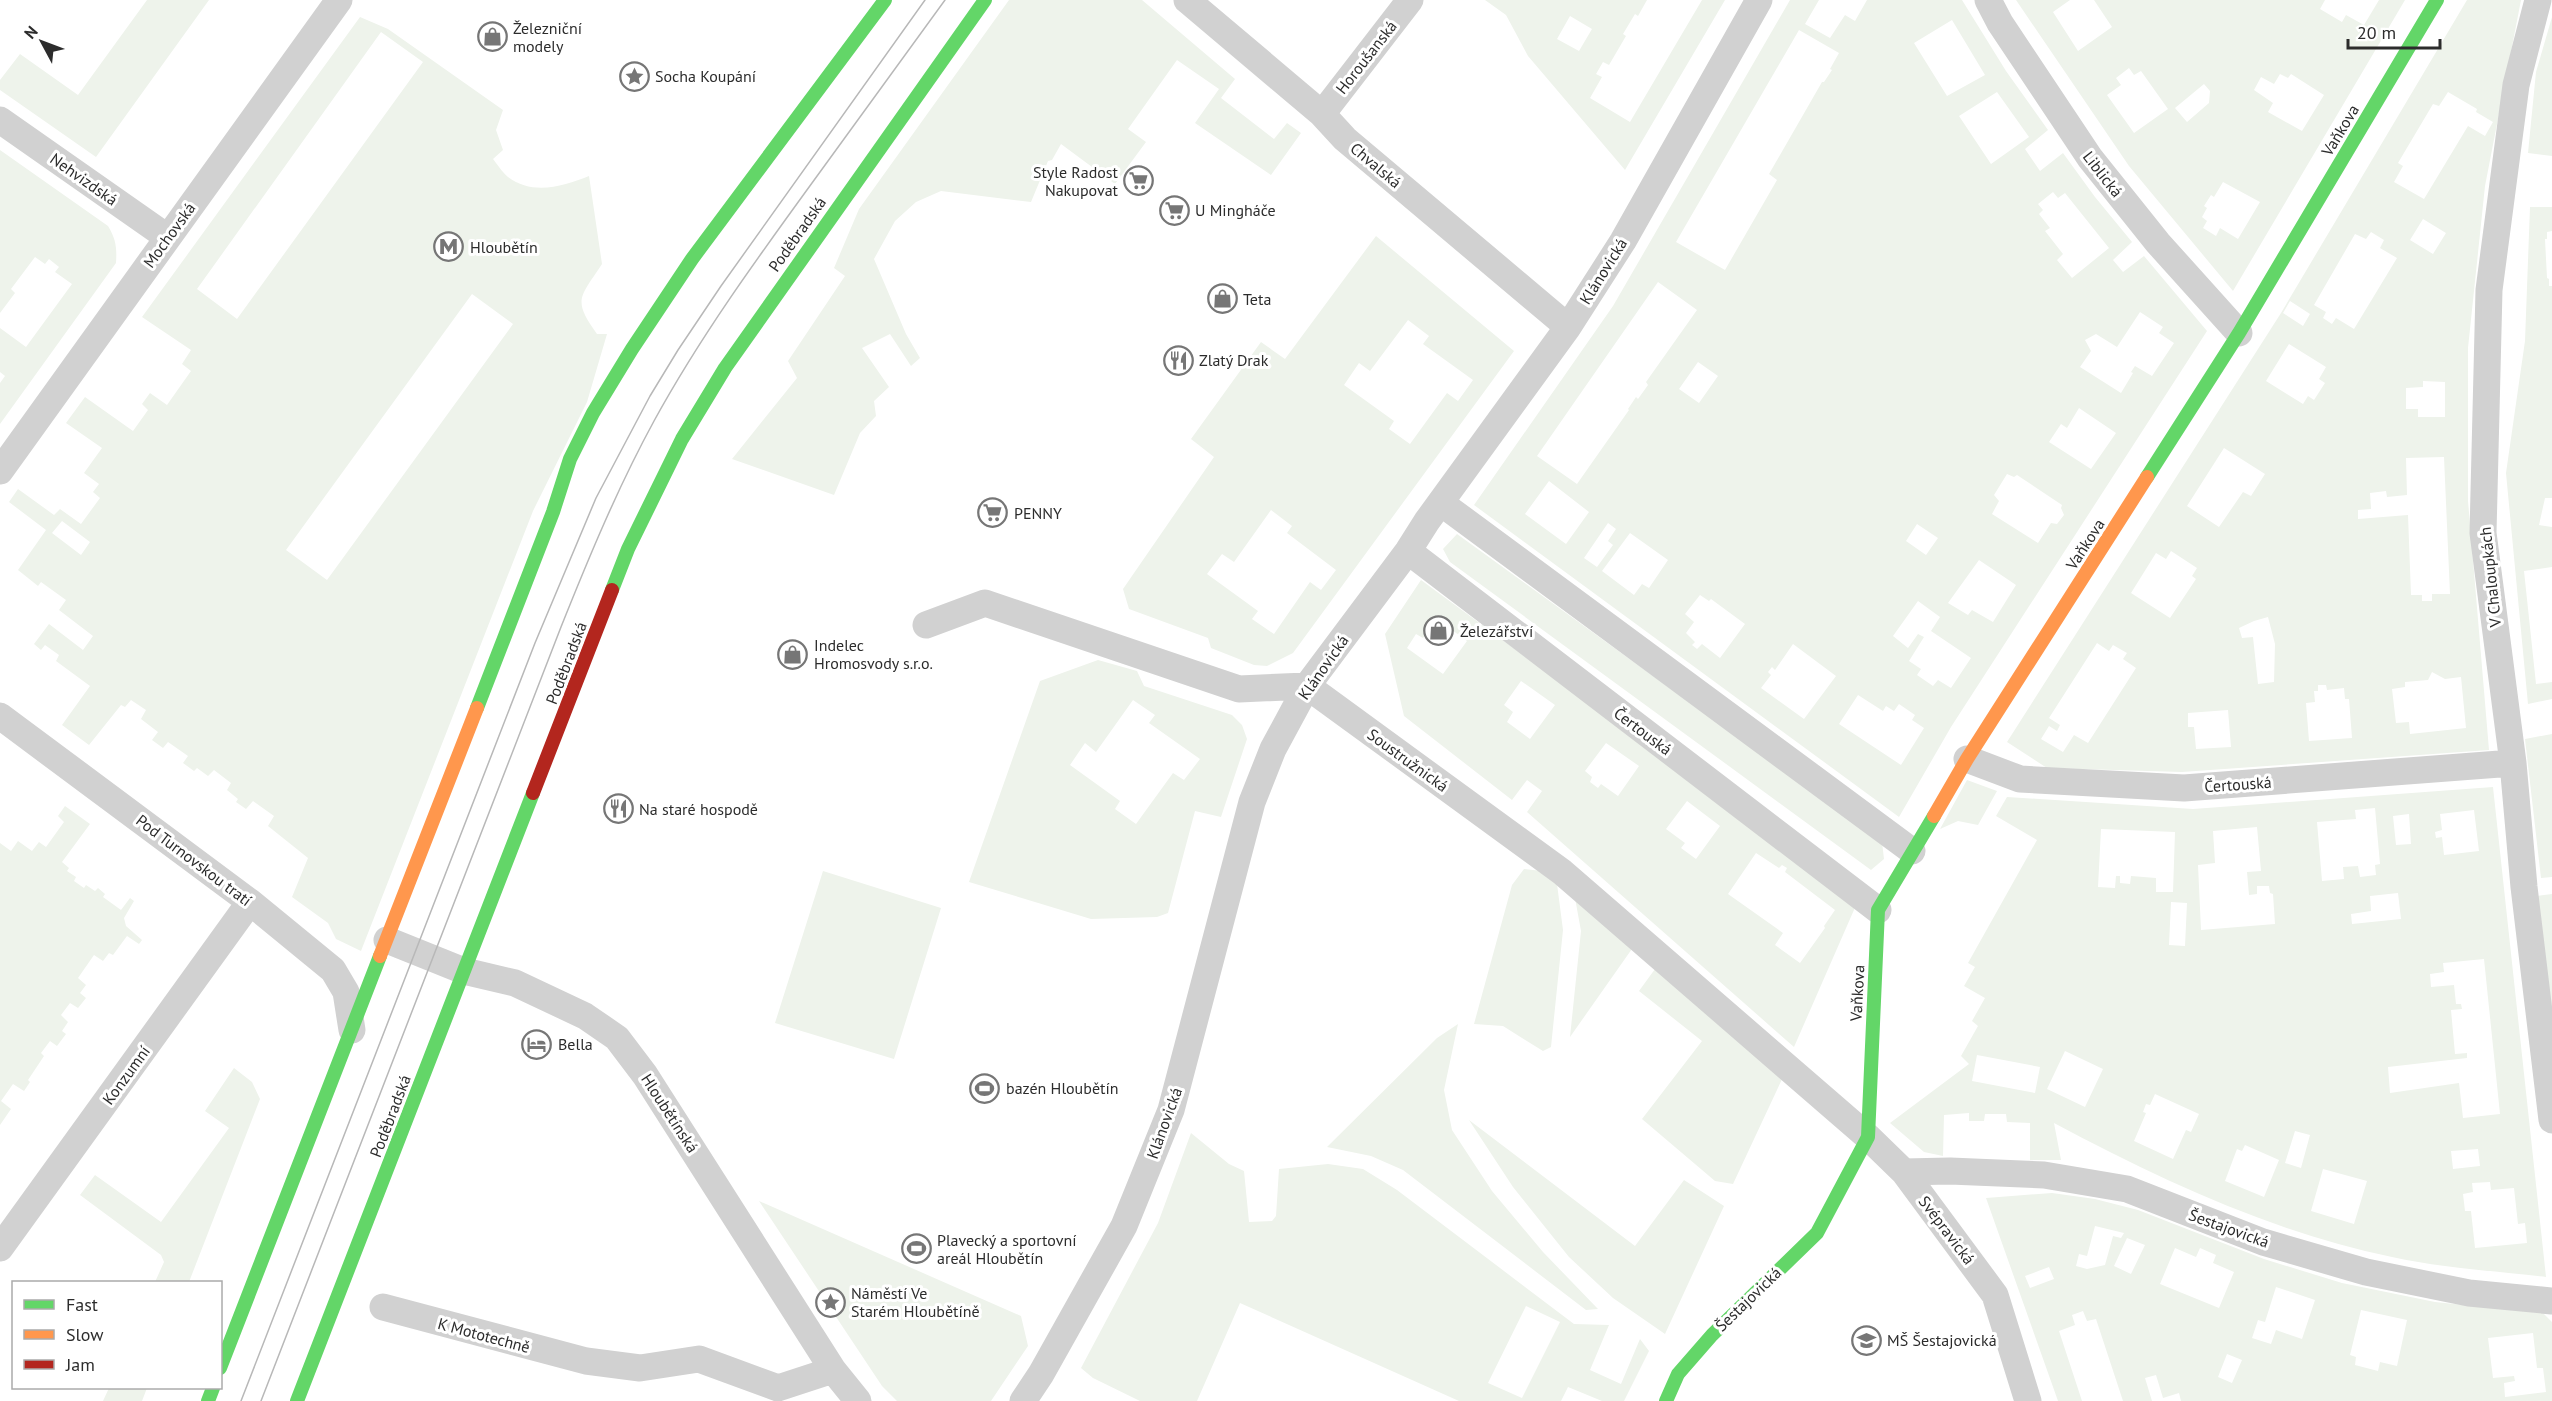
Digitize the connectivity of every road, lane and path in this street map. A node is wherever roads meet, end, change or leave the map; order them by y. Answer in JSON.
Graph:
{"nodes":[{"id":1,"x":339,"y":0,"type":"edge"},
{"id":2,"x":885,"y":0,"type":"edge"},
{"id":3,"x":985,"y":0,"type":"edge"},
{"id":4,"x":1187,"y":0,"type":"edge"},
{"id":5,"x":1759,"y":0,"type":"edge"},
{"id":6,"x":1988,"y":0,"type":"edge"},
{"id":7,"x":2437,"y":0,"type":"edge"},
{"id":8,"x":2538,"y":0,"type":"edge"},
{"id":9,"x":1407,"y":4,"type":"edge"},
{"id":10,"x":1322,"y":114,"type":"junction"},
{"id":11,"x":0,"y":120,"type":"edge"},
{"id":12,"x":167,"y":237,"type":"junction"},
{"id":13,"x":1568,"y":327,"type":"junction"},
{"id":14,"x":2239,"y":333,"type":"junction"},
{"id":15,"x":0,"y":471,"type":"edge"},
{"id":16,"x":1440,"y":503,"type":"junction"},
{"id":17,"x":1408,"y":551,"type":"junction"},
{"id":18,"x":926,"y":626,"type":"dead end"},
{"id":19,"x":1307,"y":686,"type":"junction"},
{"id":20,"x":0,"y":716,"type":"edge"},
{"id":21,"x":1967,"y":759,"type":"junction"},
{"id":22,"x":2513,"y":764,"type":"junction"},
{"id":23,"x":1912,"y":851,"type":"junction"},
{"id":24,"x":250,"y":902,"type":"junction"},
{"id":25,"x":1878,"y":910,"type":"junction"},
{"id":26,"x":387,"y":940,"type":"junction"},
{"id":27,"x":464,"y":971,"type":"junction"},
{"id":28,"x":352,"y":1030,"type":"junction"},
{"id":29,"x":1815,"y":1091,"type":"joint"},
{"id":30,"x":2552,"y":1120,"type":"edge"},
{"id":31,"x":1868,"y":1137,"type":"junction"},
{"id":32,"x":1904,"y":1172,"type":"junction"},
{"id":33,"x":0,"y":1248,"type":"edge"},
{"id":34,"x":2552,"y":1300,"type":"edge"},
{"id":35,"x":383,"y":1307,"type":"dead end"},
{"id":36,"x":222,"y":1363,"type":"edge"},
{"id":37,"x":833,"y":1370,"type":"junction"},
{"id":38,"x":297,"y":1401,"type":"edge"},
{"id":39,"x":858,"y":1401,"type":"edge"},
{"id":40,"x":1023,"y":1401,"type":"edge"},
{"id":41,"x":1666,"y":1401,"type":"edge"},
{"id":42,"x":2028,"y":1401,"type":"edge"}],
"edges":[{"from":1,"to":12,"type":"street","name":"Mochovská"},
{"from":2,"to":26,"type":"main road"},
{"from":3,"to":27,"type":"main road","name":"Poděbradská"},
{"from":4,"to":10,"type":"street","name":"Chvalská"},
{"from":5,"to":13,"type":"street","name":"Klánovická"},
{"from":6,"to":14,"type":"street","name":"Liblická"},
{"from":7,"to":14,"type":"main road","name":"Vaňkova"},
{"from":8,"to":22,"type":"street","name":"V Chaloupkách"},
{"from":9,"to":10,"type":"street","name":"Horoušanská"},
{"from":10,"to":13,"type":"street","name":"Chvalská"},
{"from":11,"to":12,"type":"street","name":"Nehvizdská"},
{"from":12,"to":15,"type":"street","name":"Mochovská"},
{"from":13,"to":16,"type":"street","name":"Klánovická"},
{"from":14,"to":21,"type":"main road","name":"Vaňkova"},
{"from":16,"to":17,"type":"street","name":"Klánovická"},
{"from":16,"to":23,"type":"street"},
{"from":17,"to":19,"type":"street","name":"Klánovická"},
{"from":17,"to":25,"type":"street","name":"Čertouská"},
{"from":18,"to":19,"type":"street"},
{"from":19,"to":29,"type":"street","name":"Soustružnická"},
{"from":19,"to":40,"type":"street","name":"Klánovická"},
{"from":20,"to":24,"type":"street","name":"Pod Turnovskou tratí"},
{"from":21,"to":22,"type":"street","name":"Čertouská"},
{"from":21,"to":23,"type":"main road","name":"Vaňkova"},
{"from":22,"to":30,"type":"street","name":"V Chaloupkách"},
{"from":23,"to":25,"type":"main road","name":"Vaňkova"},
{"from":24,"to":28,"type":"street","name":"Pod Turnovskou tratí"},
{"from":24,"to":33,"type":"street","name":"Konzumní"},
{"from":25,"to":31,"type":"main road","name":"Vaňkova"},
{"from":26,"to":27,"type":"street","name":"Hloubětínská"},
{"from":26,"to":28,"type":"main road"},
{"from":27,"to":37,"type":"street","name":"Hloubětínská"},
{"from":27,"to":38,"type":"main road","name":"Poděbradská"},
{"from":28,"to":36,"type":"main road"},
{"from":29,"to":31,"type":"street","name":"Svépravická"},
{"from":31,"to":32,"type":"street","name":"Svépravická"},
{"from":31,"to":41,"type":"main road","name":"Šestajovická"},
{"from":32,"to":34,"type":"street","name":"Šestajovická"},
{"from":32,"to":42,"type":"street","name":"Svépravická"},
{"from":35,"to":37,"type":"street","name":"K Mototechně"},
{"from":37,"to":39,"type":"street","name":"Hloubětínská"}]}
